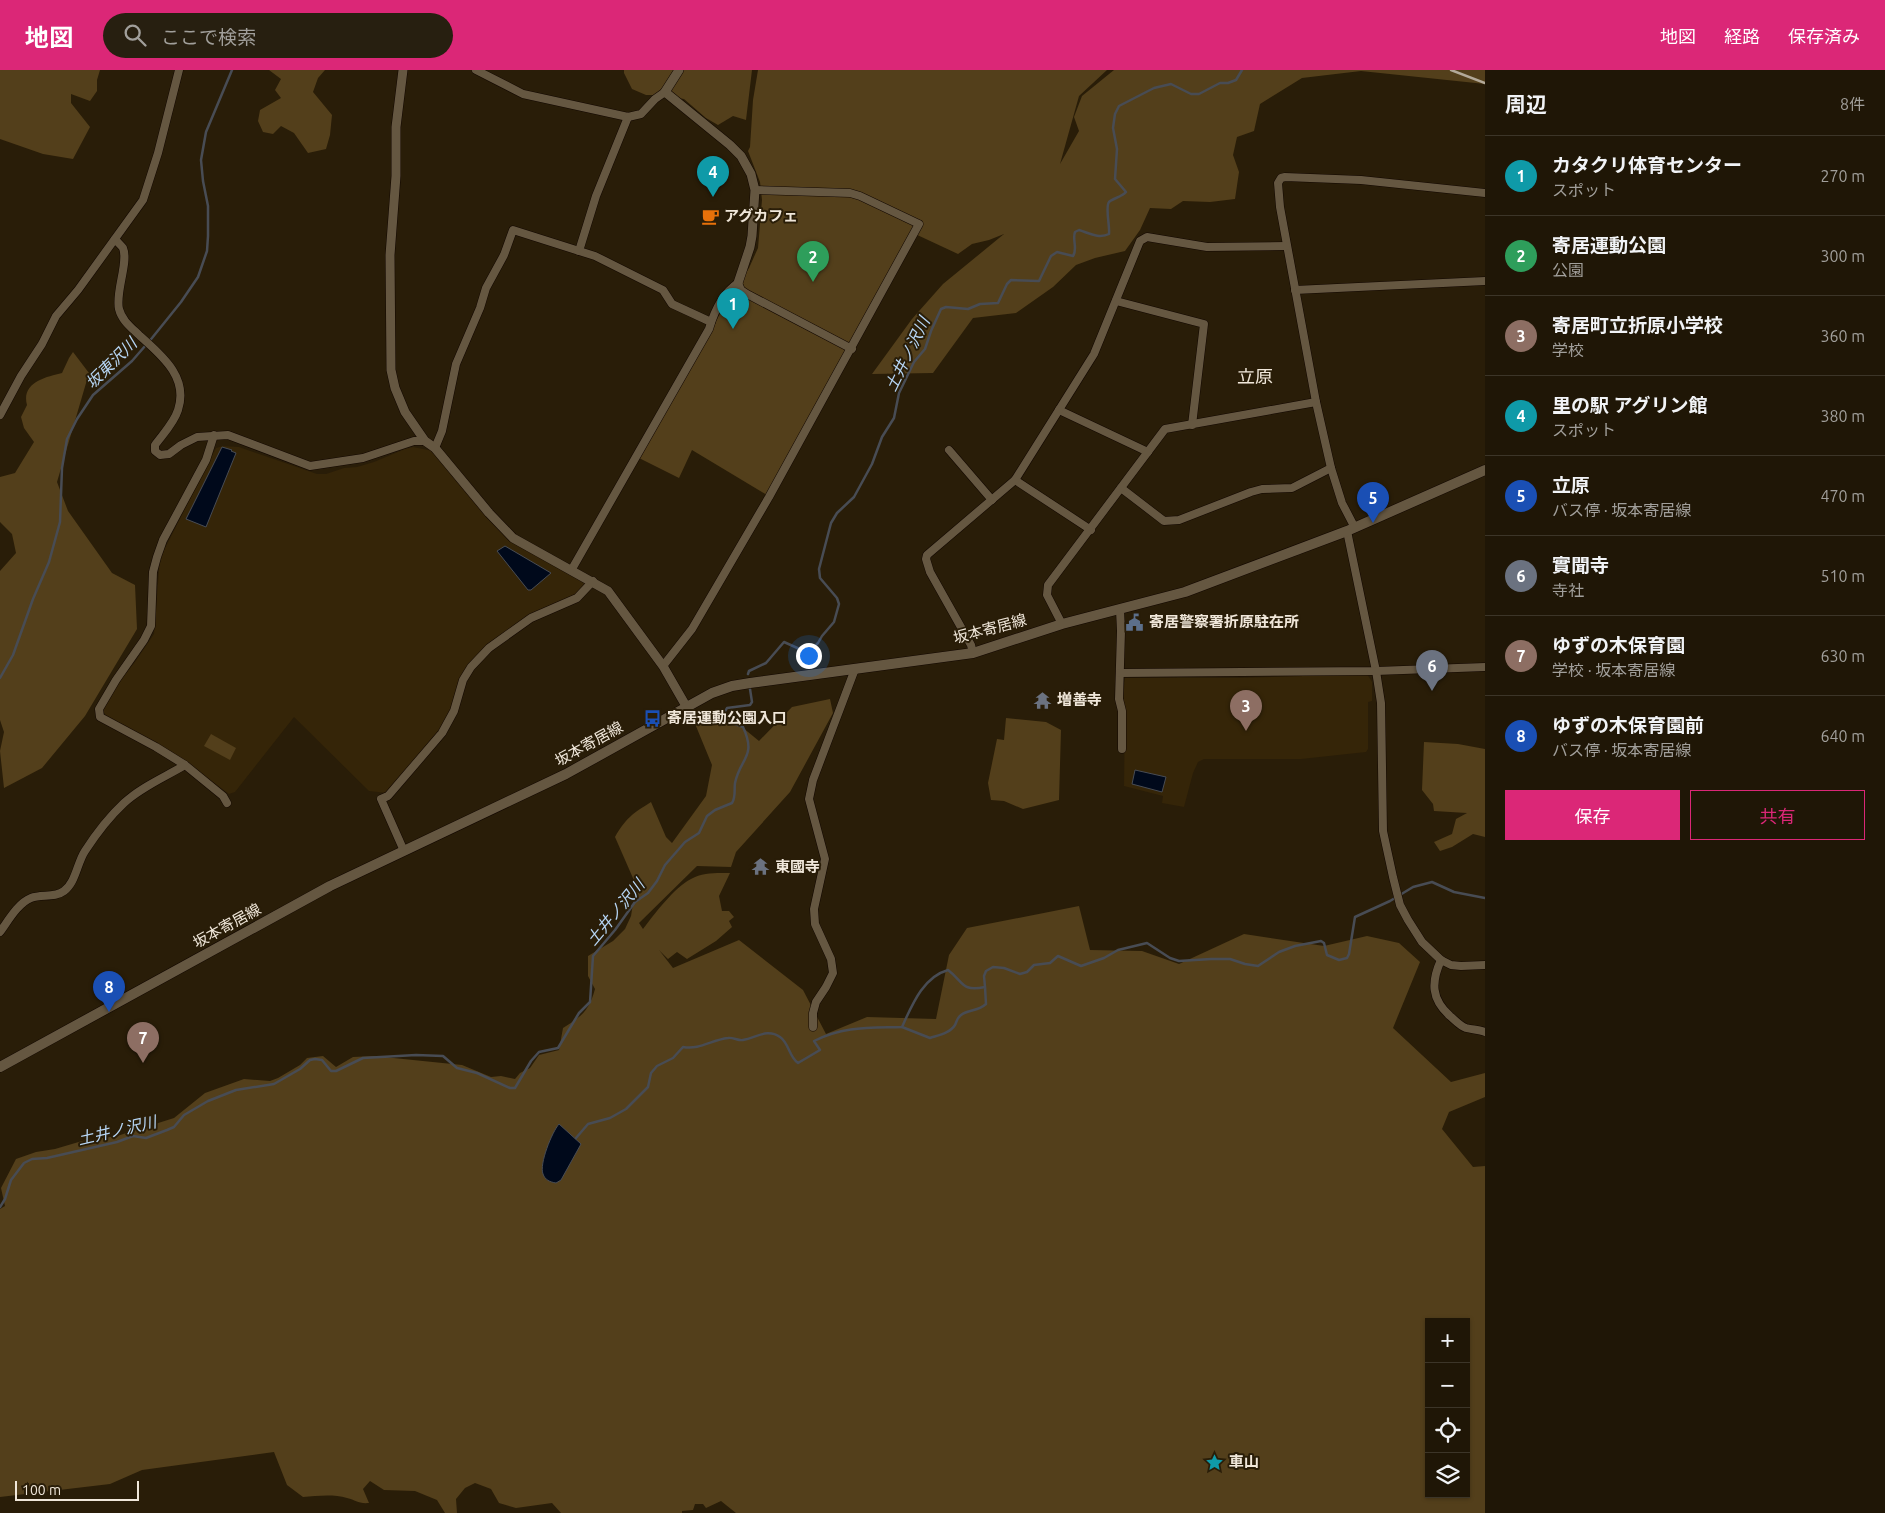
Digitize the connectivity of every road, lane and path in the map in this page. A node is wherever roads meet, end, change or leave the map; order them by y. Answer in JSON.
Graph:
{"nodes":[{"id":1,"x":179,"y":70,"type":"edge"},
{"id":2,"x":403,"y":70,"type":"edge"},
{"id":3,"x":476,"y":70,"type":"edge"},
{"id":4,"x":679,"y":70,"type":"edge"},
{"id":5,"x":665,"y":92,"type":"junction"},
{"id":6,"x":628,"y":117,"type":"junction"},
{"id":7,"x":755,"y":190,"type":"junction"},
{"id":8,"x":1485,"y":193,"type":"edge"},
{"id":9,"x":115,"y":240,"type":"junction"},
{"id":10,"x":1286,"y":246,"type":"junction"},
{"id":11,"x":579,"y":251,"type":"junction"},
{"id":12,"x":1485,"y":281,"type":"edge"},
{"id":13,"x":738,"y":283,"type":"junction"},
{"id":14,"x":1295,"y":290,"type":"junction"},
{"id":15,"x":1116,"y":301,"type":"junction"},
{"id":16,"x":711,"y":322,"type":"junction"},
{"id":17,"x":852,"y":348,"type":"junction"},
{"id":18,"x":1316,"y":402,"type":"junction"},
{"id":19,"x":1059,"y":410,"type":"junction"},
{"id":20,"x":0,"y":415,"type":"edge"},
{"id":21,"x":1192,"y":425,"type":"junction"},
{"id":22,"x":214,"y":435,"type":"junction"},
{"id":23,"x":425,"y":441,"type":"junction"},
{"id":24,"x":436,"y":448,"type":"junction"},
{"id":25,"x":949,"y":450,"type":"dead end"},
{"id":26,"x":1148,"y":452,"type":"junction"},
{"id":27,"x":1331,"y":468,"type":"junction"},
{"id":28,"x":1485,"y":470,"type":"edge"},
{"id":29,"x":1015,"y":480,"type":"junction"},
{"id":30,"x":1121,"y":488,"type":"junction"},
{"id":31,"x":992,"y":500,"type":"junction"},
{"id":32,"x":1351,"y":529,"type":"junction"},
{"id":33,"x":1091,"y":530,"type":"junction"},
{"id":34,"x":572,"y":569,"type":"junction"},
{"id":35,"x":593,"y":581,"type":"junction"},
{"id":36,"x":1120,"y":610,"type":"junction"},
{"id":37,"x":1062,"y":624,"type":"junction"},
{"id":38,"x":972,"y":653,"type":"junction"},
{"id":39,"x":664,"y":666,"type":"junction"},
{"id":40,"x":1485,"y":667,"type":"edge"},
{"id":41,"x":855,"y":669,"type":"junction"},
{"id":42,"x":1376,"y":671,"type":"junction"},
{"id":43,"x":1120,"y":673,"type":"junction"},
{"id":44,"x":686,"y":706,"type":"junction"},
{"id":45,"x":1122,"y":749,"type":"dead end"},
{"id":46,"x":186,"y":765,"type":"junction"},
{"id":47,"x":227,"y":803,"type":"dead end"},
{"id":48,"x":404,"y":850,"type":"junction"},
{"id":49,"x":0,"y":932,"type":"edge"},
{"id":50,"x":1441,"y":960,"type":"junction"},
{"id":51,"x":1485,"y":965,"type":"edge"},
{"id":52,"x":813,"y":1027,"type":"dead end"},
{"id":53,"x":1485,"y":1032,"type":"edge"},
{"id":54,"x":1,"y":1065,"type":"edge"}],
"edges":[{"from":1,"to":9,"type":"street"},
{"from":2,"to":23,"type":"street"},
{"from":3,"to":6,"type":"street"},
{"from":4,"to":5,"type":"street"},
{"from":5,"to":6,"type":"street"},
{"from":5,"to":7,"type":"street"},
{"from":6,"to":11,"type":"street"},
{"from":7,"to":13,"type":"street"},
{"from":7,"to":17,"type":"street"},
{"from":8,"to":10,"type":"street"},
{"from":9,"to":20,"type":"street"},
{"from":9,"to":22,"type":"street"},
{"from":10,"to":14,"type":"street"},
{"from":10,"to":15,"type":"street"},
{"from":11,"to":16,"type":"street"},
{"from":11,"to":24,"type":"street"},
{"from":12,"to":14,"type":"street"},
{"from":13,"to":16,"type":"street"},
{"from":13,"to":17,"type":"street"},
{"from":14,"to":18,"type":"street"},
{"from":15,"to":19,"type":"street"},
{"from":15,"to":21,"type":"street"},
{"from":16,"to":34,"type":"street"},
{"from":17,"to":39,"type":"street"},
{"from":18,"to":21,"type":"street"},
{"from":18,"to":27,"type":"street"},
{"from":19,"to":26,"type":"street"},
{"from":19,"to":29,"type":"street"},
{"from":21,"to":26,"type":"street"},
{"from":22,"to":23,"type":"street"},
{"from":22,"to":46,"type":"street"},
{"from":23,"to":24,"type":"street"},
{"from":24,"to":34,"type":"street"},
{"from":25,"to":31,"type":"street"},
{"from":26,"to":30,"type":"street"},
{"from":27,"to":30,"type":"street"},
{"from":27,"to":32,"type":"street"},
{"from":28,"to":32,"type":"main road","name":"坂本寄居線"},
{"from":29,"to":31,"type":"street"},
{"from":29,"to":33,"type":"street"},
{"from":30,"to":33,"type":"street"},
{"from":31,"to":38,"type":"street"},
{"from":32,"to":36,"type":"main road","name":"坂本寄居線"},
{"from":32,"to":42,"type":"street"},
{"from":33,"to":37,"type":"street"},
{"from":34,"to":35,"type":"street"},
{"from":35,"to":39,"type":"street"},
{"from":35,"to":48,"type":"street"},
{"from":36,"to":37,"type":"main road","name":"坂本寄居線"},
{"from":36,"to":43,"type":"street"},
{"from":37,"to":38,"type":"main road","name":"坂本寄居線"},
{"from":38,"to":41,"type":"main road","name":"坂本寄居線"},
{"from":39,"to":44,"type":"street"},
{"from":40,"to":42,"type":"street"},
{"from":41,"to":44,"type":"main road","name":"坂本寄居線"},
{"from":41,"to":52,"type":"street"},
{"from":42,"to":43,"type":"street"},
{"from":42,"to":50,"type":"street"},
{"from":43,"to":45,"type":"street"},
{"from":44,"to":48,"type":"main road","name":"坂本寄居線"},
{"from":46,"to":47,"type":"street"},
{"from":46,"to":49,"type":"street"},
{"from":48,"to":54,"type":"main road","name":"坂本寄居線"},
{"from":50,"to":51,"type":"street"},
{"from":50,"to":53,"type":"street"}]}
